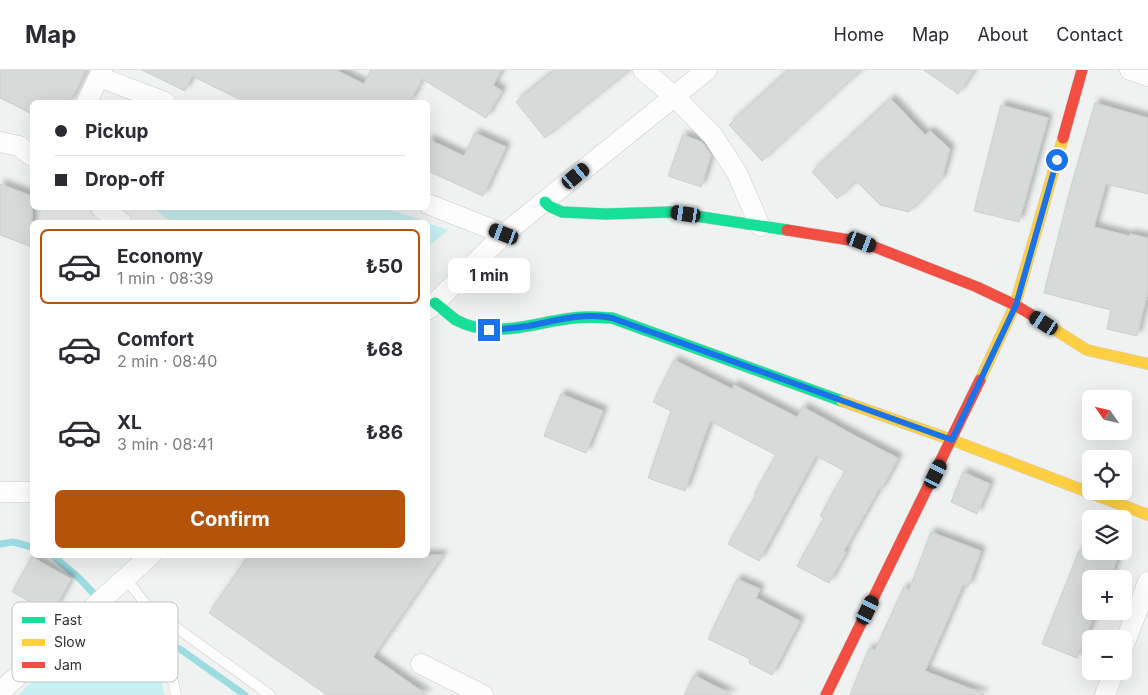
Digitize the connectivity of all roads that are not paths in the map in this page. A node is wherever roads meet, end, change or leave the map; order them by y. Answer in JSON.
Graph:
{"nodes":[{"id":1,"x":643,"y":70,"type":"edge"},
{"id":2,"x":707,"y":70,"type":"edge"},
{"id":3,"x":1082,"y":70,"type":"edge"},
{"id":4,"x":1130,"y":70,"type":"edge"},
{"id":5,"x":100,"y":73,"type":"edge"},
{"id":6,"x":1148,"y":76,"type":"edge"},
{"id":7,"x":674,"y":96,"type":"junction"},
{"id":8,"x":88,"y":100,"type":"edge"},
{"id":9,"x":161,"y":100,"type":"edge"},
{"id":10,"x":0,"y":142,"type":"edge"},
{"id":11,"x":30,"y":154,"type":"edge"},
{"id":12,"x":545,"y":202,"type":"junction"},
{"id":13,"x":430,"y":205,"type":"edge"},
{"id":14,"x":104,"y":210,"type":"edge"},
{"id":15,"x":118,"y":220,"type":"edge"},
{"id":16,"x":760,"y":226,"type":"junction"},
{"id":17,"x":504,"y":234,"type":"junction"},
{"id":18,"x":1016,"y":305,"type":"junction"},
{"id":19,"x":431,"y":306,"type":"edge"},
{"id":20,"x":1148,"y":364,"type":"edge"},
{"id":21,"x":952,"y":440,"type":"junction"},
{"id":22,"x":0,"y":492,"type":"edge"},
{"id":23,"x":30,"y":492,"type":"edge"},
{"id":24,"x":1148,"y":515,"type":"edge"},
{"id":25,"x":148,"y":558,"type":"edge"},
{"id":26,"x":122,"y":581,"type":"junction"},
{"id":27,"x":1148,"y":582,"type":"edge"},
{"id":28,"x":98,"y":602,"type":"edge"},
{"id":29,"x":143,"y":602,"type":"edge"},
{"id":30,"x":178,"y":629,"type":"edge"},
{"id":31,"x":1130,"y":630,"type":"edge"},
{"id":32,"x":421,"y":664,"type":"dead end"},
{"id":33,"x":1111,"y":680,"type":"edge"},
{"id":34,"x":12,"y":681,"type":"edge"},
{"id":35,"x":173,"y":682,"type":"edge"},
{"id":36,"x":0,"y":692,"type":"edge"},
{"id":37,"x":176,"y":695,"type":"edge"},
{"id":38,"x":270,"y":695,"type":"edge"},
{"id":39,"x":482,"y":695,"type":"edge"},
{"id":40,"x":826,"y":695,"type":"edge"},
{"id":41,"x":1105,"y":695,"type":"edge"}],
"edges":[{"from":1,"to":7,"type":"street"},
{"from":2,"to":7,"type":"street"},
{"from":3,"to":18,"type":"street"},
{"from":4,"to":6,"type":"street"},
{"from":5,"to":8,"type":"street"},
{"from":5,"to":9,"type":"street"},
{"from":7,"to":12,"type":"street"},
{"from":7,"to":16,"type":"street"},
{"from":10,"to":11,"type":"street"},
{"from":12,"to":16,"type":"street"},
{"from":12,"to":17,"type":"street"},
{"from":13,"to":17,"type":"street"},
{"from":14,"to":15,"type":"street"},
{"from":16,"to":18,"type":"street"},
{"from":17,"to":19,"type":"street"},
{"from":18,"to":20,"type":"street"},
{"from":18,"to":21,"type":"street"},
{"from":19,"to":21,"type":"street"},
{"from":21,"to":24,"type":"street"},
{"from":21,"to":40,"type":"street"},
{"from":22,"to":23,"type":"street"},
{"from":25,"to":26,"type":"street"},
{"from":26,"to":28,"type":"street"},
{"from":26,"to":29,"type":"lane"},
{"from":27,"to":31,"type":"street"},
{"from":30,"to":38,"type":"lane"},
{"from":32,"to":39,"type":"street"},
{"from":33,"to":41,"type":"street"},
{"from":34,"to":36,"type":"street"},
{"from":35,"to":37,"type":"lane"}]}
